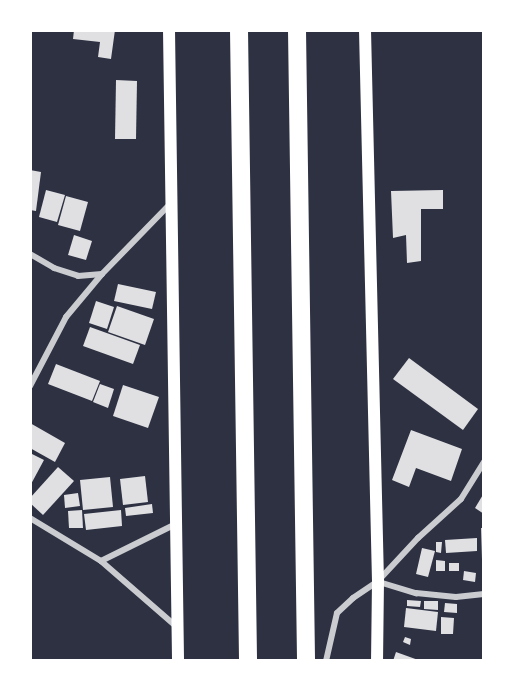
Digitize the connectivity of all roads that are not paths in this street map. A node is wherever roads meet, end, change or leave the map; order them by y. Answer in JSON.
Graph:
{"nodes":[{"id":1,"x":169,"y":30,"type":"edge"},
{"id":2,"x":239,"y":30,"type":"edge"},
{"id":3,"x":297,"y":30,"type":"edge"},
{"id":4,"x":365,"y":30,"type":"edge"},
{"id":5,"x":171,"y":202,"type":"junction"},
{"id":6,"x":30,"y":254,"type":"edge"},
{"id":7,"x":102,"y":274,"type":"junction"},
{"id":8,"x":30,"y":386,"type":"edge"},
{"id":9,"x":484,"y":462,"type":"edge"},
{"id":10,"x":30,"y":518,"type":"edge"},
{"id":11,"x":176,"y":524,"type":"junction"},
{"id":12,"x":101,"y":561,"type":"junction"},
{"id":13,"x":378,"y":581,"type":"junction"},
{"id":14,"x":484,"y":594,"type":"edge"},
{"id":15,"x":177,"y":628,"type":"junction"},
{"id":16,"x":178,"y":661,"type":"edge"},
{"id":17,"x":248,"y":661,"type":"edge"},
{"id":18,"x":306,"y":661,"type":"edge"},
{"id":19,"x":326,"y":661,"type":"edge"},
{"id":20,"x":377,"y":661,"type":"edge"}],
"edges":[{"from":1,"to":5,"type":"main road"},
{"from":2,"to":17,"type":"highway"},
{"from":3,"to":18,"type":"highway"},
{"from":4,"to":13,"type":"main road"},
{"from":5,"to":7,"type":"street"},
{"from":5,"to":11,"type":"main road"},
{"from":6,"to":7,"type":"street"},
{"from":7,"to":8,"type":"street"},
{"from":9,"to":13,"type":"street"},
{"from":10,"to":12,"type":"street"},
{"from":11,"to":12,"type":"street"},
{"from":11,"to":15,"type":"main road"},
{"from":12,"to":15,"type":"street"},
{"from":13,"to":14,"type":"street"},
{"from":13,"to":19,"type":"street"},
{"from":13,"to":20,"type":"main road"},
{"from":15,"to":16,"type":"main road"}]}
